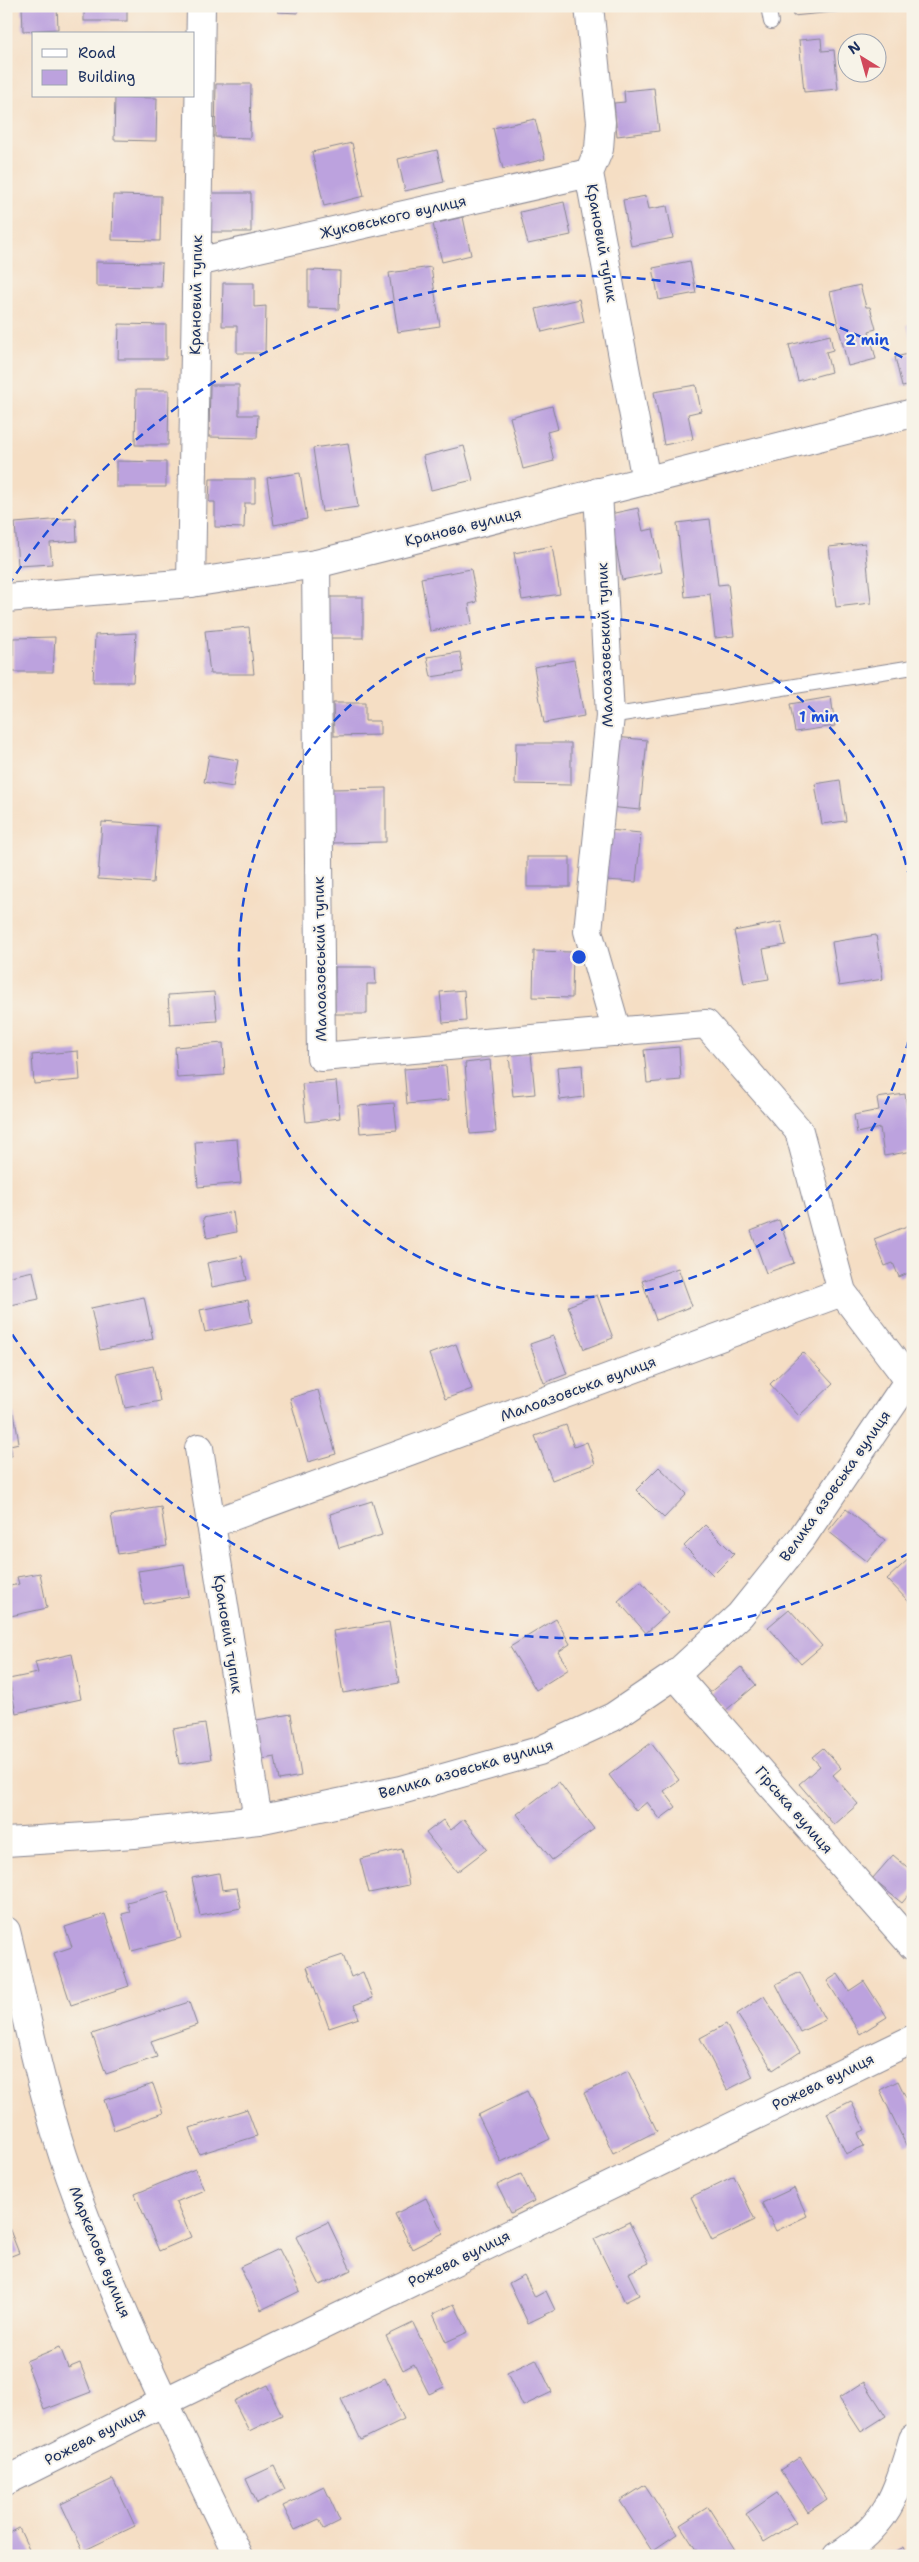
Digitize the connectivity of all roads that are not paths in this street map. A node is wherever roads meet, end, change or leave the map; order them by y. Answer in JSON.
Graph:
{"nodes":[{"id":1,"x":201,"y":6,"type":"edge"},
{"id":2,"x":589,"y":6,"type":"edge"},
{"id":3,"x":768,"y":6,"type":"edge"},
{"id":4,"x":771,"y":22,"type":"dead end"},
{"id":5,"x":589,"y":173,"type":"junction"},
{"id":6,"x":197,"y":262,"type":"junction"},
{"id":7,"x":913,"y":413,"type":"edge"},
{"id":8,"x":646,"y":480,"type":"junction"},
{"id":9,"x":598,"y":492,"type":"junction"},
{"id":10,"x":316,"y":564,"type":"junction"},
{"id":11,"x":191,"y":583,"type":"junction"},
{"id":12,"x":6,"y":598,"type":"edge"},
{"id":13,"x":913,"y":667,"type":"edge"},
{"id":14,"x":610,"y":716,"type":"junction"},
{"id":15,"x":617,"y":1032,"type":"junction"},
{"id":16,"x":842,"y":1292,"type":"junction"},
{"id":17,"x":911,"y":1376,"type":"edge"},
{"id":18,"x":199,"y":1448,"type":"dead end"},
{"id":19,"x":211,"y":1524,"type":"junction"},
{"id":20,"x":675,"y":1675,"type":"junction"},
{"id":21,"x":258,"y":1820,"type":"junction"},
{"id":22,"x":6,"y":1842,"type":"edge"},
{"id":23,"x":6,"y":1932,"type":"edge"},
{"id":24,"x":913,"y":1946,"type":"edge"},
{"id":25,"x":913,"y":2038,"type":"edge"},
{"id":26,"x":164,"y":2402,"type":"junction"},
{"id":27,"x":913,"y":2439,"type":"edge"},
{"id":28,"x":6,"y":2481,"type":"edge"},
{"id":29,"x":238,"y":2556,"type":"edge"},
{"id":30,"x":838,"y":2556,"type":"edge"}],
"edges":[{"from":1,"to":6,"type":"street","name":"Крановий тупик"},
{"from":2,"to":5,"type":"street","name":"Крановий тупик"},
{"from":3,"to":4,"type":"lane"},
{"from":5,"to":6,"type":"street","name":"Жуковського вулиця"},
{"from":5,"to":8,"type":"street","name":"Крановий тупик"},
{"from":6,"to":11,"type":"street","name":"Крановий тупик"},
{"from":7,"to":8,"type":"street","name":"Кранова вулиця"},
{"from":8,"to":9,"type":"street","name":"Кранова вулиця"},
{"from":9,"to":10,"type":"street","name":"Кранова вулиця"},
{"from":9,"to":14,"type":"street","name":"Малоазовський тупик"},
{"from":10,"to":11,"type":"street","name":"Кранова вулиця"},
{"from":10,"to":15,"type":"street","name":"Малоазовський тупик"},
{"from":11,"to":12,"type":"street","name":"Кранова вулиця"},
{"from":13,"to":14,"type":"lane"},
{"from":14,"to":15,"type":"street","name":"Малоазовський тупик"},
{"from":15,"to":16,"type":"street","name":"Малоазовський тупик"},
{"from":16,"to":17,"type":"street"},
{"from":16,"to":19,"type":"street","name":"Малоазовська вулиця"},
{"from":17,"to":20,"type":"street","name":"Велика азовська вулиця"},
{"from":18,"to":19,"type":"street","name":"Крановий тупик"},
{"from":19,"to":21,"type":"street","name":"Крановий тупик"},
{"from":20,"to":21,"type":"street","name":"Велика азовська вулиця"},
{"from":20,"to":24,"type":"street","name":"Гірська вулиця"},
{"from":21,"to":22,"type":"street","name":"Велика азовська вулиця"},
{"from":23,"to":26,"type":"street","name":"Маркелова вулиця"},
{"from":25,"to":26,"type":"street","name":"Рожева вулиця"},
{"from":26,"to":28,"type":"street","name":"Рожева вулиця"},
{"from":26,"to":29,"type":"street","name":"Маркелова вулиця"},
{"from":27,"to":30,"type":"street"}]}
